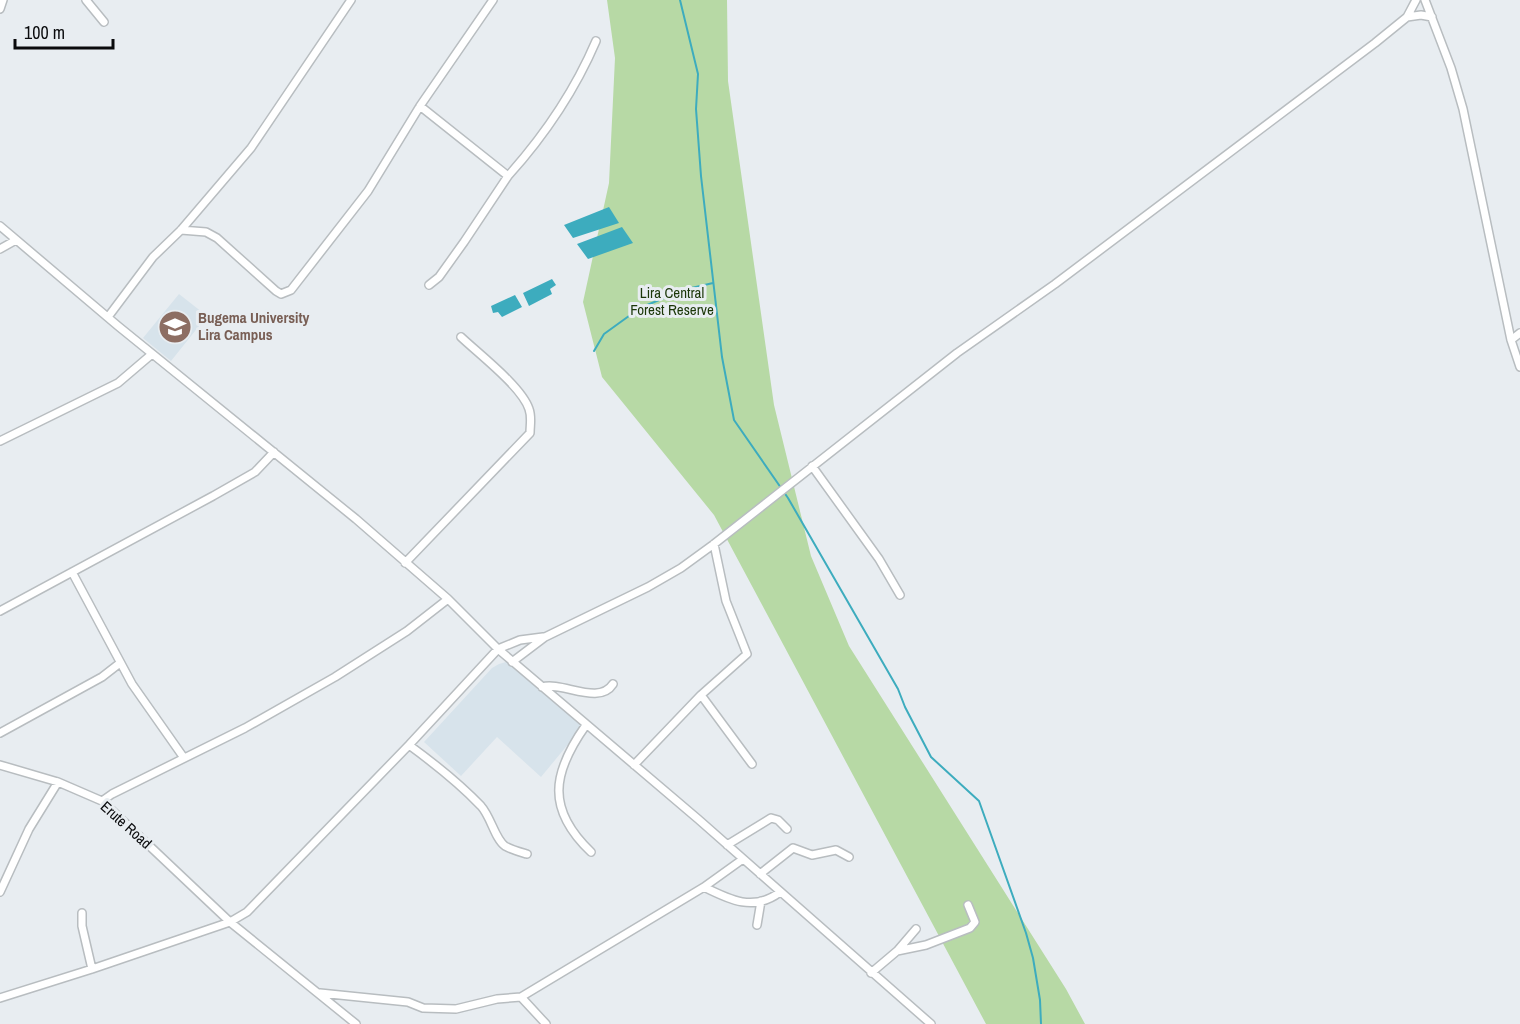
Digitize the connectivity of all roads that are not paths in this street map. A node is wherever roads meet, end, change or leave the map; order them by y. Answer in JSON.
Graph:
{"nodes":[{"id":1,"x":3,"y":0,"type":"edge"},
{"id":2,"x":86,"y":0,"type":"edge"},
{"id":3,"x":351,"y":0,"type":"edge"},
{"id":4,"x":493,"y":0,"type":"edge"},
{"id":5,"x":1416,"y":0,"type":"edge"},
{"id":6,"x":1425,"y":0,"type":"edge"},
{"id":7,"x":0,"y":9,"type":"edge"},
{"id":8,"x":1407,"y":17,"type":"junction"},
{"id":9,"x":1432,"y":17,"type":"junction"},
{"id":10,"x":104,"y":22,"type":"dead end"},
{"id":11,"x":596,"y":41,"type":"dead end"},
{"id":12,"x":420,"y":106,"type":"junction"},
{"id":13,"x":508,"y":176,"type":"junction"},
{"id":14,"x":0,"y":226,"type":"edge"},
{"id":15,"x":181,"y":230,"type":"junction"},
{"id":16,"x":16,"y":240,"type":"junction"},
{"id":17,"x":0,"y":249,"type":"edge"},
{"id":18,"x":429,"y":285,"type":"dead end"},
{"id":19,"x":108,"y":317,"type":"junction"},
{"id":20,"x":1520,"y":333,"type":"edge"},
{"id":21,"x":461,"y":338,"type":"dead end"},
{"id":22,"x":1511,"y":340,"type":"junction"},
{"id":23,"x":152,"y":354,"type":"junction"},
{"id":24,"x":1520,"y":367,"type":"edge"},
{"id":25,"x":0,"y":441,"type":"edge"},
{"id":26,"x":274,"y":452,"type":"junction"},
{"id":27,"x":812,"y":466,"type":"junction"},
{"id":28,"x":714,"y":544,"type":"junction"},
{"id":29,"x":405,"y":563,"type":"junction"},
{"id":30,"x":72,"y":572,"type":"junction"},
{"id":31,"x":900,"y":595,"type":"dead end"},
{"id":32,"x":448,"y":599,"type":"junction"},
{"id":33,"x":0,"y":611,"type":"edge"},
{"id":34,"x":545,"y":637,"type":"junction"},
{"id":35,"x":498,"y":649,"type":"junction"},
{"id":36,"x":512,"y":662,"type":"junction"},
{"id":37,"x":120,"y":663,"type":"junction"},
{"id":38,"x":612,"y":684,"type":"dead end"},
{"id":39,"x":542,"y":687,"type":"junction"},
{"id":40,"x":701,"y":695,"type":"junction"},
{"id":41,"x":586,"y":725,"type":"junction"},
{"id":42,"x":0,"y":733,"type":"edge"},
{"id":43,"x":409,"y":745,"type":"junction"},
{"id":44,"x":184,"y":758,"type":"junction"},
{"id":45,"x":752,"y":764,"type":"dead end"},
{"id":46,"x":0,"y":765,"type":"edge"},
{"id":47,"x":634,"y":765,"type":"junction"},
{"id":48,"x":58,"y":782,"type":"junction"},
{"id":49,"x":102,"y":801,"type":"junction"},
{"id":50,"x":787,"y":829,"type":"dead end"},
{"id":51,"x":727,"y":845,"type":"junction"},
{"id":52,"x":591,"y":852,"type":"dead end"},
{"id":53,"x":527,"y":854,"type":"dead end"},
{"id":54,"x":849,"y":857,"type":"dead end"},
{"id":55,"x":743,"y":860,"type":"junction"},
{"id":56,"x":760,"y":874,"type":"junction"},
{"id":57,"x":704,"y":887,"type":"junction"},
{"id":58,"x":0,"y":892,"type":"edge"},
{"id":59,"x":780,"y":892,"type":"junction"},
{"id":60,"x":761,"y":902,"type":"junction"},
{"id":61,"x":968,"y":905,"type":"dead end"},
{"id":62,"x":82,"y":913,"type":"dead end"},
{"id":63,"x":230,"y":922,"type":"junction"},
{"id":64,"x":757,"y":926,"type":"dead end"},
{"id":65,"x":916,"y":929,"type":"dead end"},
{"id":66,"x":897,"y":951,"type":"junction"},
{"id":67,"x":92,"y":969,"type":"junction"},
{"id":68,"x":871,"y":973,"type":"junction"},
{"id":69,"x":318,"y":992,"type":"junction"},
{"id":70,"x":521,"y":997,"type":"junction"},
{"id":71,"x":0,"y":998,"type":"edge"},
{"id":72,"x":356,"y":1024,"type":"edge"},
{"id":73,"x":546,"y":1024,"type":"edge"},
{"id":74,"x":931,"y":1024,"type":"edge"}],
"edges":[{"from":1,"to":7,"type":"street"},
{"from":2,"to":10,"type":"street"},
{"from":3,"to":15,"type":"street"},
{"from":4,"to":12,"type":"street"},
{"from":5,"to":8,"type":"street"},
{"from":6,"to":9,"type":"street"},
{"from":8,"to":9,"type":"street"},
{"from":8,"to":27,"type":"street"},
{"from":9,"to":22,"type":"street"},
{"from":11,"to":13,"type":"street"},
{"from":12,"to":13,"type":"street"},
{"from":12,"to":15,"type":"street"},
{"from":13,"to":18,"type":"street"},
{"from":14,"to":16,"type":"street"},
{"from":15,"to":19,"type":"street"},
{"from":16,"to":17,"type":"street"},
{"from":16,"to":19,"type":"street"},
{"from":19,"to":23,"type":"street"},
{"from":20,"to":22,"type":"street"},
{"from":21,"to":29,"type":"street"},
{"from":22,"to":24,"type":"street"},
{"from":23,"to":25,"type":"street"},
{"from":23,"to":26,"type":"street"},
{"from":26,"to":29,"type":"street"},
{"from":26,"to":30,"type":"street"},
{"from":27,"to":28,"type":"street"},
{"from":27,"to":31,"type":"street"},
{"from":28,"to":34,"type":"street"},
{"from":28,"to":40,"type":"street"},
{"from":29,"to":32,"type":"street"},
{"from":30,"to":33,"type":"street"},
{"from":30,"to":37,"type":"street"},
{"from":32,"to":35,"type":"street"},
{"from":32,"to":44,"type":"street"},
{"from":34,"to":35,"type":"street"},
{"from":34,"to":36,"type":"street"},
{"from":35,"to":36,"type":"street"},
{"from":35,"to":43,"type":"street"},
{"from":36,"to":39,"type":"street"},
{"from":37,"to":42,"type":"street"},
{"from":37,"to":44,"type":"street"},
{"from":38,"to":39,"type":"street"},
{"from":39,"to":41,"type":"street"},
{"from":40,"to":45,"type":"street"},
{"from":40,"to":47,"type":"street"},
{"from":41,"to":47,"type":"street"},
{"from":41,"to":52,"type":"street"},
{"from":43,"to":53,"type":"street"},
{"from":43,"to":63,"type":"street"},
{"from":44,"to":49,"type":"street"},
{"from":46,"to":48,"type":"street","name":"Erute Road"},
{"from":47,"to":51,"type":"street"},
{"from":48,"to":49,"type":"street","name":"Erute Road"},
{"from":48,"to":58,"type":"street"},
{"from":49,"to":63,"type":"street","name":"Erute Road"},
{"from":50,"to":51,"type":"street"},
{"from":51,"to":55,"type":"street"},
{"from":54,"to":56,"type":"street"},
{"from":55,"to":56,"type":"street"},
{"from":55,"to":57,"type":"street"},
{"from":56,"to":59,"type":"street"},
{"from":57,"to":60,"type":"street"},
{"from":57,"to":70,"type":"street"},
{"from":59,"to":60,"type":"street"},
{"from":59,"to":68,"type":"street"},
{"from":60,"to":64,"type":"street"},
{"from":61,"to":66,"type":"street"},
{"from":62,"to":67,"type":"street"},
{"from":63,"to":67,"type":"street"},
{"from":63,"to":69,"type":"street","name":"Erute Road"},
{"from":65,"to":66,"type":"street"},
{"from":66,"to":68,"type":"street"},
{"from":67,"to":71,"type":"street"},
{"from":68,"to":74,"type":"street"},
{"from":69,"to":70,"type":"street"},
{"from":69,"to":72,"type":"street","name":"Erute Road"},
{"from":70,"to":73,"type":"street"}]}
